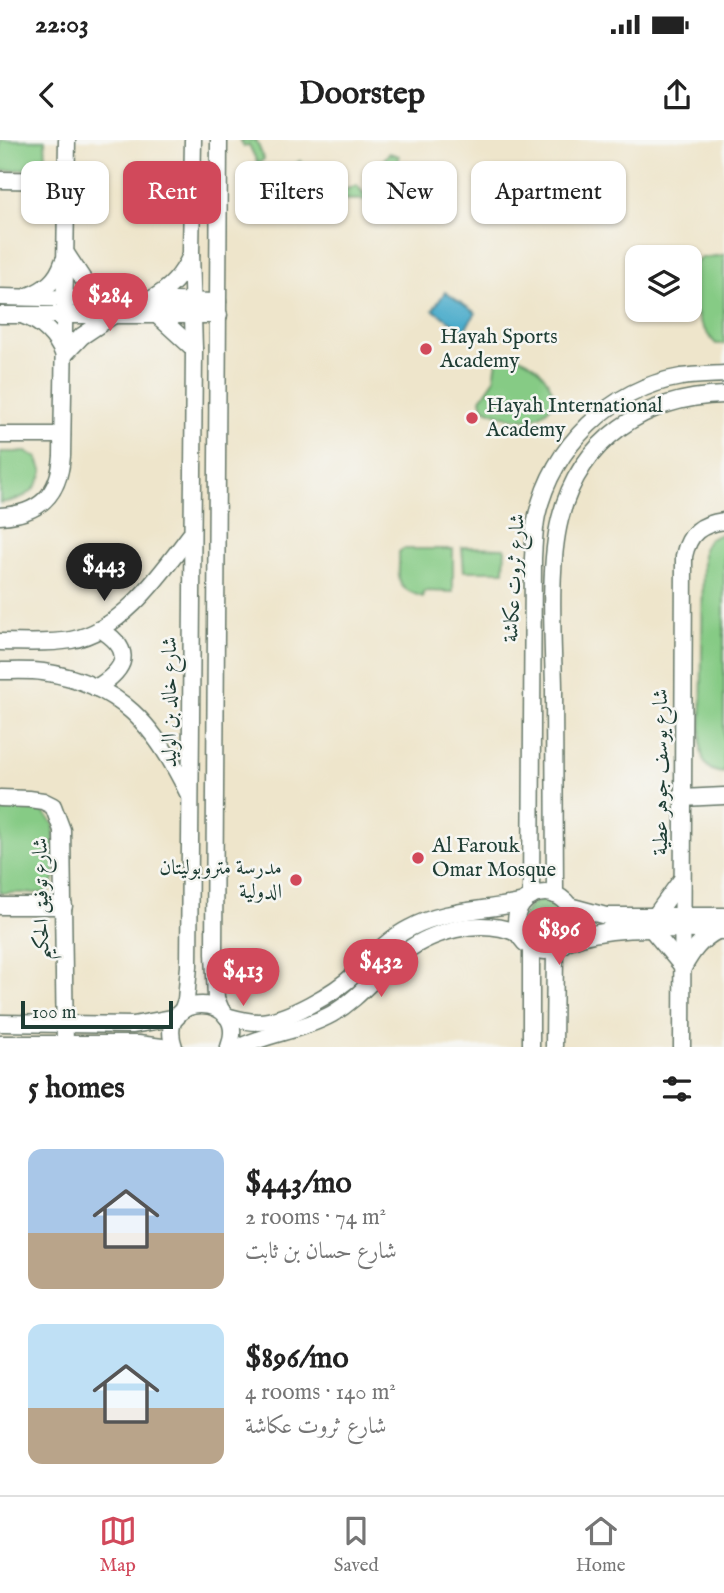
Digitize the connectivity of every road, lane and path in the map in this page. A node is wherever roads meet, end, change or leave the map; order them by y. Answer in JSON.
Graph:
{"nodes":[{"id":1,"x":67,"y":140,"type":"edge"},
{"id":2,"x":193,"y":140,"type":"edge"},
{"id":3,"x":219,"y":140,"type":"edge"},
{"id":4,"x":66,"y":161,"type":"edge"},
{"id":5,"x":0,"y":180,"type":"edge"},
{"id":6,"x":21,"y":180,"type":"edge"},
{"id":7,"x":66,"y":224,"type":"edge"},
{"id":8,"x":191,"y":252,"type":"junction"},
{"id":9,"x":66,"y":253,"type":"junction"},
{"id":10,"x":25,"y":297,"type":"junction"},
{"id":11,"x":0,"y":298,"type":"edge"},
{"id":12,"x":65,"y":298,"type":"junction"},
{"id":13,"x":105,"y":299,"type":"junction"},
{"id":14,"x":150,"y":300,"type":"junction"},
{"id":15,"x":219,"y":308,"type":"junction"},
{"id":16,"x":193,"y":309,"type":"junction"},
{"id":17,"x":0,"y":315,"type":"edge"},
{"id":18,"x":21,"y":315,"type":"junction"},
{"id":19,"x":64,"y":315,"type":"junction"},
{"id":20,"x":114,"y":315,"type":"junction"},
{"id":21,"x":158,"y":316,"type":"junction"},
{"id":22,"x":194,"y":349,"type":"junction"},
{"id":23,"x":64,"y":355,"type":"junction"},
{"id":24,"x":724,"y":374,"type":"edge"},
{"id":25,"x":724,"y":395,"type":"edge"},
{"id":26,"x":0,"y":435,"type":"edge"},
{"id":27,"x":62,"y":435,"type":"junction"},
{"id":28,"x":0,"y":516,"type":"edge"},
{"id":29,"x":724,"y":521,"type":"edge"},
{"id":30,"x":191,"y":534,"type":"junction"},
{"id":31,"x":191,"y":596,"type":"junction"},
{"id":32,"x":215,"y":597,"type":"junction"},
{"id":33,"x":553,"y":618,"type":"junction"},
{"id":34,"x":532,"y":619,"type":"junction"},
{"id":35,"x":100,"y":629,"type":"junction"},
{"id":36,"x":0,"y":642,"type":"edge"},
{"id":37,"x":0,"y":671,"type":"edge"},
{"id":38,"x":96,"y":688,"type":"junction"},
{"id":39,"x":214,"y":714,"type":"junction"},
{"id":40,"x":191,"y":717,"type":"junction"},
{"id":41,"x":190,"y":796,"type":"junction"},
{"id":42,"x":724,"y":796,"type":"edge"},
{"id":43,"x":0,"y":798,"type":"edge"},
{"id":44,"x":682,"y":798,"type":"junction"},
{"id":45,"x":682,"y":877,"type":"junction"},
{"id":46,"x":555,"y":895,"type":"junction"},
{"id":47,"x":527,"y":900,"type":"junction"},
{"id":48,"x":0,"y":906,"type":"edge"},
{"id":49,"x":64,"y":906,"type":"junction"},
{"id":50,"x":569,"y":906,"type":"junction"},
{"id":51,"x":653,"y":923,"type":"junction"},
{"id":52,"x":682,"y":923,"type":"junction"},
{"id":53,"x":719,"y":923,"type":"edge"},
{"id":54,"x":409,"y":928,"type":"junction"},
{"id":55,"x":519,"y":934,"type":"junction"},
{"id":56,"x":417,"y":944,"type":"junction"},
{"id":57,"x":561,"y":946,"type":"junction"},
{"id":58,"x":531,"y":947,"type":"junction"},
{"id":59,"x":682,"y":968,"type":"junction"},
{"id":60,"x":223,"y":1013,"type":"junction"},
{"id":61,"x":179,"y":1014,"type":"junction"},
{"id":62,"x":0,"y":1023,"type":"edge"},
{"id":63,"x":64,"y":1023,"type":"junction"},
{"id":64,"x":0,"y":1044,"type":"edge"},
{"id":65,"x":65,"y":1045,"type":"edge"},
{"id":66,"x":162,"y":1047,"type":"edge"},
{"id":67,"x":174,"y":1047,"type":"edge"},
{"id":68,"x":229,"y":1047,"type":"edge"},
{"id":69,"x":240,"y":1047,"type":"edge"},
{"id":70,"x":531,"y":1047,"type":"edge"},
{"id":71,"x":554,"y":1047,"type":"edge"},
{"id":72,"x":682,"y":1047,"type":"edge"}],
"edges":[{"from":1,"to":4,"type":"street"},
{"from":2,"to":8,"type":"street","name":"شارع خالد بن الوليد"},
{"from":3,"to":15,"type":"street"},
{"from":5,"to":6,"type":"street"},
{"from":7,"to":9,"type":"street"},
{"from":8,"to":14,"type":"street"},
{"from":8,"to":16,"type":"street","name":"شارع خالد بن الوليد"},
{"from":9,"to":10,"type":"street"},
{"from":9,"to":12,"type":"street"},
{"from":9,"to":13,"type":"street"},
{"from":10,"to":11,"type":"street"},
{"from":10,"to":12,"type":"street"},
{"from":12,"to":13,"type":"street"},
{"from":12,"to":19,"type":"street"},
{"from":13,"to":14,"type":"street"},
{"from":14,"to":16,"type":"street"},
{"from":15,"to":16,"type":"street"},
{"from":15,"to":32,"type":"street"},
{"from":16,"to":21,"type":"street"},
{"from":16,"to":22,"type":"street","name":"شارع خالد بن الوليد"},
{"from":17,"to":18,"type":"street"},
{"from":18,"to":19,"type":"street"},
{"from":18,"to":23,"type":"street"},
{"from":19,"to":20,"type":"street"},
{"from":19,"to":23,"type":"street"},
{"from":20,"to":21,"type":"street"},
{"from":20,"to":23,"type":"street"},
{"from":21,"to":22,"type":"street"},
{"from":22,"to":30,"type":"street","name":"شارع خالد بن الوليد"},
{"from":23,"to":27,"type":"street"},
{"from":24,"to":34,"type":"street","name":"شارع ثروت عكاشة"},
{"from":25,"to":33,"type":"street","name":"شارع ثروت عكاشة"},
{"from":26,"to":27,"type":"street"},
{"from":27,"to":28,"type":"street"},
{"from":29,"to":44,"type":"street","name":"شارع يوسف جوهر عطية"},
{"from":30,"to":31,"type":"street","name":"شارع خالد بن الوليد"},
{"from":30,"to":35,"type":"street"},
{"from":31,"to":32,"type":"street"},
{"from":31,"to":40,"type":"street","name":"شارع خالد بن الوليد"},
{"from":32,"to":39,"type":"street"},
{"from":33,"to":34,"type":"street"},
{"from":33,"to":46,"type":"street","name":"شارع ثروت عكاشة"},
{"from":34,"to":47,"type":"street","name":"شارع ثروت عكاشة"},
{"from":35,"to":36,"type":"street"},
{"from":35,"to":38,"type":"street"},
{"from":37,"to":38,"type":"street"},
{"from":38,"to":41,"type":"street"},
{"from":39,"to":40,"type":"street"},
{"from":39,"to":60,"type":"street"},
{"from":40,"to":41,"type":"street","name":"شارع خالد بن الوليد"},
{"from":41,"to":61,"type":"street","name":"شارع خالد بن الوليد"},
{"from":42,"to":44,"type":"street"},
{"from":43,"to":49,"type":"street","name":"شارع توفيق الحكيم"},
{"from":44,"to":45,"type":"street","name":"شارع يوسف جوهر عطية"},
{"from":45,"to":51,"type":"street"},
{"from":45,"to":52,"type":"street","name":"شارع يوسف جوهر عطية"},
{"from":45,"to":53,"type":"street"},
{"from":46,"to":47,"type":"street"},
{"from":46,"to":50,"type":"street"},
{"from":47,"to":54,"type":"street"},
{"from":47,"to":55,"type":"street"},
{"from":48,"to":49,"type":"street"},
{"from":49,"to":63,"type":"street","name":"شارع توفيق الحكيم"},
{"from":50,"to":51,"type":"street"},
{"from":50,"to":57,"type":"street"},
{"from":51,"to":52,"type":"street"},
{"from":51,"to":57,"type":"street"},
{"from":51,"to":59,"type":"street"},
{"from":52,"to":53,"type":"street"},
{"from":52,"to":59,"type":"street","name":"شارع يوسف جوهر عطية"},
{"from":53,"to":59,"type":"street"},
{"from":54,"to":56,"type":"street"},
{"from":54,"to":60,"type":"street"},
{"from":55,"to":56,"type":"street"},
{"from":55,"to":58,"type":"street"},
{"from":56,"to":69,"type":"street"},
{"from":57,"to":58,"type":"street"},
{"from":57,"to":71,"type":"street"},
{"from":58,"to":70,"type":"street"},
{"from":59,"to":72,"type":"street","name":"شارع يوسف جوهر عطية"},
{"from":60,"to":61,"type":"street"},
{"from":60,"to":68,"type":"street"},
{"from":61,"to":63,"type":"street"},
{"from":61,"to":67,"type":"street","name":"شارع خالد بن الوليد"},
{"from":62,"to":63,"type":"street"},
{"from":63,"to":65,"type":"street","name":"شارع توفيق الحكيم"},
{"from":64,"to":65,"type":"street"},
{"from":65,"to":66,"type":"street"}]}
